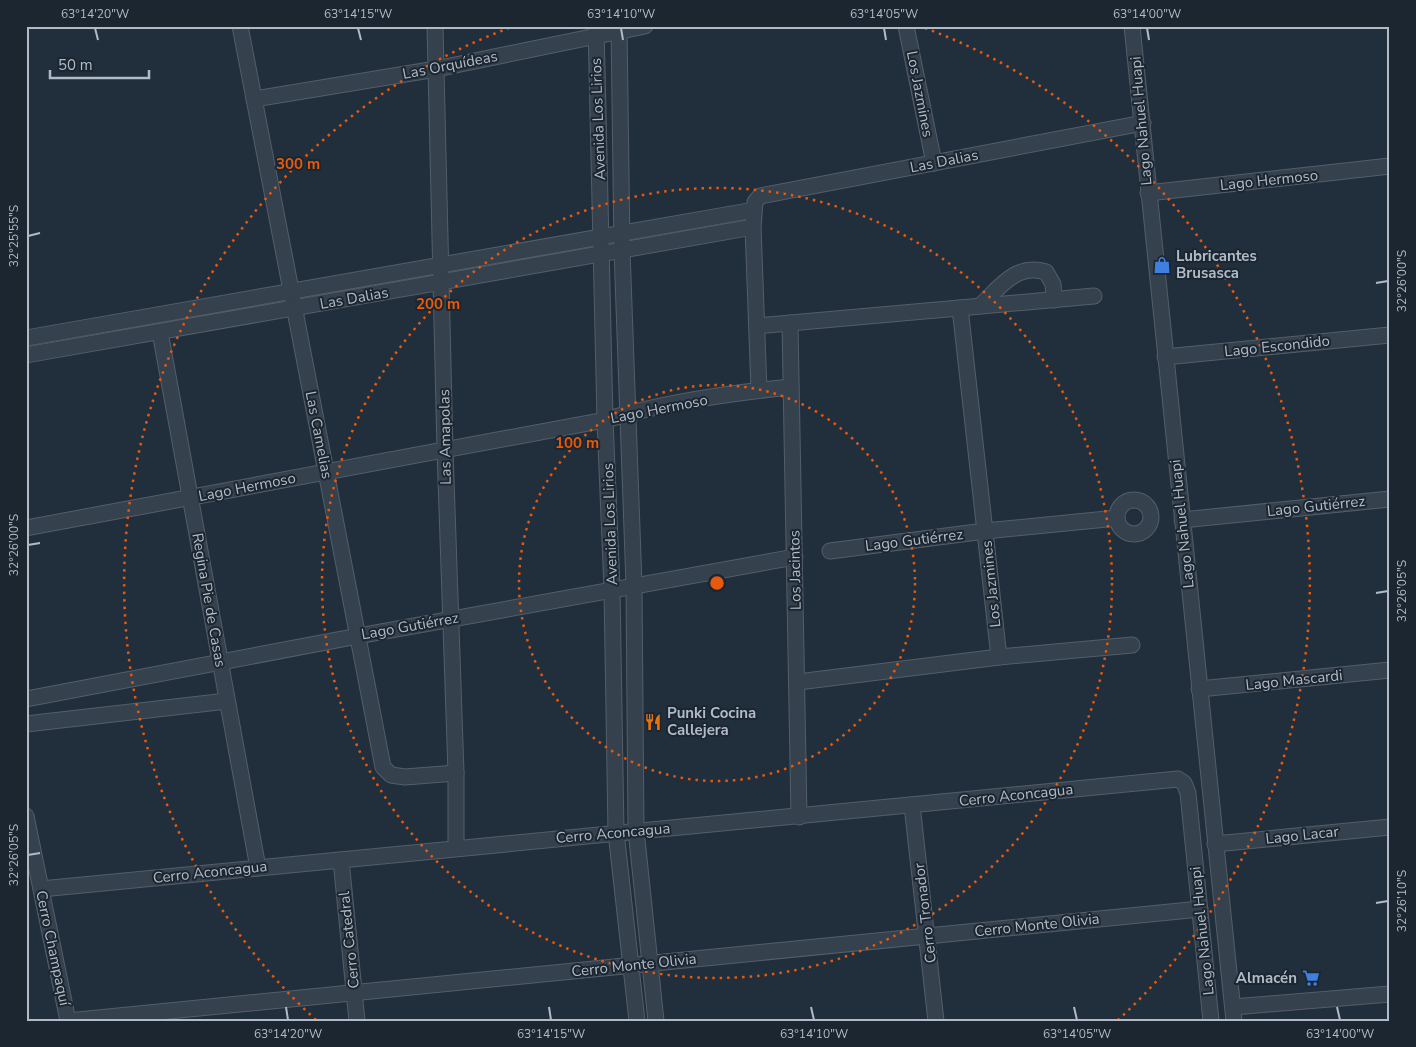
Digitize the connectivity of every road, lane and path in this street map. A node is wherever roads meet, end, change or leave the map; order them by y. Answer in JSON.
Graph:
{"nodes":[{"id":1,"x":240,"y":26,"type":"edge"},
{"id":2,"x":435,"y":26,"type":"edge"},
{"id":3,"x":645,"y":26,"type":"edge"},
{"id":4,"x":906,"y":26,"type":"edge"},
{"id":5,"x":1132,"y":26,"type":"edge"},
{"id":6,"x":619,"y":29,"type":"edge"},
{"id":7,"x":596,"y":31,"type":"edge"},
{"id":8,"x":436,"y":69,"type":"junction"},
{"id":9,"x":254,"y":99,"type":"junction"},
{"id":10,"x":1143,"y":124,"type":"junction"},
{"id":11,"x":934,"y":163,"type":"junction"},
{"id":12,"x":1390,"y":166,"type":"edge"},
{"id":13,"x":1148,"y":193,"type":"junction"},
{"id":14,"x":754,"y":210,"type":"junction"},
{"id":15,"x":753,"y":227,"type":"junction"},
{"id":16,"x":622,"y":233,"type":"junction"},
{"id":17,"x":602,"y":237,"type":"junction"},
{"id":18,"x":622,"y":250,"type":"junction"},
{"id":19,"x":602,"y":254,"type":"junction"},
{"id":20,"x":442,"y":265,"type":"junction"},
{"id":21,"x":442,"y":282,"type":"junction"},
{"id":22,"x":290,"y":292,"type":"junction"},
{"id":23,"x":1094,"y":296,"type":"dead end"},
{"id":24,"x":1054,"y":300,"type":"junction"},
{"id":25,"x":980,"y":306,"type":"junction"},
{"id":26,"x":294,"y":308,"type":"junction"},
{"id":27,"x":960,"y":308,"type":"junction"},
{"id":28,"x":790,"y":323,"type":"junction"},
{"id":29,"x":757,"y":326,"type":"junction"},
{"id":30,"x":160,"y":332,"type":"junction"},
{"id":31,"x":1390,"y":335,"type":"edge"},
{"id":32,"x":26,"y":338,"type":"edge"},
{"id":33,"x":26,"y":355,"type":"edge"},
{"id":34,"x":1165,"y":357,"type":"junction"},
{"id":35,"x":791,"y":387,"type":"junction"},
{"id":36,"x":758,"y":390,"type":"junction"},
{"id":37,"x":630,"y":412,"type":"junction"},
{"id":38,"x":605,"y":420,"type":"junction"},
{"id":39,"x":445,"y":450,"type":"junction"},
{"id":40,"x":326,"y":473,"type":"junction"},
{"id":41,"x":190,"y":498,"type":"junction"},
{"id":42,"x":1390,"y":499,"type":"edge"},
{"id":43,"x":1117,"y":518,"type":"dead end"},
{"id":44,"x":1182,"y":520,"type":"junction"},
{"id":45,"x":26,"y":528,"type":"edge"},
{"id":46,"x":985,"y":531,"type":"junction"},
{"id":47,"x":830,"y":551,"type":"dead end"},
{"id":48,"x":795,"y":557,"type":"junction"},
{"id":49,"x":634,"y":586,"type":"junction"},
{"id":50,"x":612,"y":590,"type":"junction"},
{"id":51,"x":450,"y":619,"type":"junction"},
{"id":52,"x":358,"y":636,"type":"junction"},
{"id":53,"x":1132,"y":645,"type":"dead end"},
{"id":54,"x":999,"y":657,"type":"junction"},
{"id":55,"x":220,"y":662,"type":"junction"},
{"id":56,"x":1390,"y":670,"type":"edge"},
{"id":57,"x":798,"y":682,"type":"junction"},
{"id":58,"x":1199,"y":689,"type":"junction"},
{"id":59,"x":26,"y":699,"type":"edge"},
{"id":60,"x":227,"y":700,"type":"junction"},
{"id":61,"x":26,"y":724,"type":"edge"},
{"id":62,"x":456,"y":773,"type":"junction"},
{"id":63,"x":1184,"y":783,"type":"joint"},
{"id":64,"x":912,"y":806,"type":"junction"},
{"id":65,"x":26,"y":816,"type":"edge"},
{"id":66,"x":799,"y":817,"type":"junction"},
{"id":67,"x":1390,"y":827,"type":"edge"},
{"id":68,"x":636,"y":830,"type":"junction"},
{"id":69,"x":616,"y":832,"type":"junction"},
{"id":70,"x":1215,"y":844,"type":"junction"},
{"id":71,"x":456,"y":848,"type":"junction"},
{"id":72,"x":341,"y":860,"type":"junction"},
{"id":73,"x":258,"y":868,"type":"junction"},
{"id":74,"x":41,"y":889,"type":"junction"},
{"id":75,"x":1200,"y":909,"type":"junction"},
{"id":76,"x":928,"y":936,"type":"junction"},
{"id":77,"x":651,"y":963,"type":"junction"},
{"id":78,"x":631,"y":965,"type":"junction"},
{"id":79,"x":355,"y":992,"type":"junction"},
{"id":80,"x":1390,"y":994,"type":"edge"},
{"id":81,"x":1233,"y":1014,"type":"edge"},
{"id":82,"x":68,"y":1021,"type":"edge"},
{"id":83,"x":358,"y":1021,"type":"edge"},
{"id":84,"x":637,"y":1021,"type":"edge"},
{"id":85,"x":656,"y":1021,"type":"edge"},
{"id":86,"x":936,"y":1021,"type":"edge"},
{"id":87,"x":1211,"y":1021,"type":"edge"}],
"edges":[{"from":1,"to":9,"type":"street","name":"Las Camelias"},
{"from":2,"to":8,"type":"street","name":"Las Amapolas"},
{"from":3,"to":6,"type":"street","name":"Las Orquídeas"},
{"from":4,"to":11,"type":"street","name":"Los Jazmines"},
{"from":5,"to":10,"type":"street","name":"Lago Nahuel Huapi"},
{"from":6,"to":7,"type":"street","name":"Las Orquídeas"},
{"from":6,"to":16,"type":"street","name":"Avenida Los Lirios"},
{"from":7,"to":8,"type":"street","name":"Las Orquídeas"},
{"from":7,"to":17,"type":"street","name":"Avenida Los Lirios"},
{"from":8,"to":9,"type":"street","name":"Las Orquídeas"},
{"from":8,"to":20,"type":"street","name":"Las Amapolas"},
{"from":9,"to":22,"type":"street","name":"Las Camelias"},
{"from":10,"to":11,"type":"street","name":"Las Dalias"},
{"from":10,"to":13,"type":"street","name":"Lago Nahuel Huapi"},
{"from":11,"to":14,"type":"street","name":"Las Dalias"},
{"from":12,"to":13,"type":"street","name":"Lago Hermoso"},
{"from":13,"to":34,"type":"street","name":"Lago Nahuel Huapi"},
{"from":14,"to":15,"type":"street"},
{"from":14,"to":16,"type":"street","name":"Las Dalias"},
{"from":15,"to":18,"type":"street","name":"Las Dalias"},
{"from":15,"to":29,"type":"street"},
{"from":16,"to":17,"type":"street","name":"Las Dalias"},
{"from":16,"to":18,"type":"street","name":"Avenida Los Lirios"},
{"from":17,"to":19,"type":"street","name":"Avenida Los Lirios"},
{"from":17,"to":20,"type":"street","name":"Las Dalias"},
{"from":18,"to":19,"type":"street","name":"Las Dalias"},
{"from":18,"to":37,"type":"street","name":"Avenida Los Lirios"},
{"from":19,"to":21,"type":"street","name":"Las Dalias"},
{"from":19,"to":38,"type":"street","name":"Avenida Los Lirios"},
{"from":20,"to":21,"type":"street","name":"Las Amapolas"},
{"from":20,"to":22,"type":"street","name":"Las Dalias"},
{"from":21,"to":26,"type":"street","name":"Las Dalias"},
{"from":21,"to":39,"type":"street","name":"Las Amapolas"},
{"from":22,"to":26,"type":"street","name":"Las Camelias"},
{"from":22,"to":32,"type":"street","name":"Las Dalias"},
{"from":23,"to":24,"type":"street"},
{"from":24,"to":25,"type":"street"},
{"from":24,"to":25,"type":"street"},
{"from":25,"to":27,"type":"street"},
{"from":26,"to":30,"type":"street","name":"Las Dalias"},
{"from":26,"to":40,"type":"street","name":"Las Camelias"},
{"from":27,"to":28,"type":"street"},
{"from":27,"to":46,"type":"street","name":"Los Jazmines"},
{"from":28,"to":29,"type":"street"},
{"from":28,"to":35,"type":"street","name":"Los Jacintos"},
{"from":29,"to":36,"type":"street"},
{"from":30,"to":33,"type":"street","name":"Las Dalias"},
{"from":30,"to":41,"type":"street","name":"Regina Pie de Casas"},
{"from":31,"to":34,"type":"street","name":"Lago Escondido"},
{"from":34,"to":44,"type":"street","name":"Lago Nahuel Huapi"},
{"from":35,"to":36,"type":"street","name":"Lago Hermoso"},
{"from":35,"to":48,"type":"street","name":"Los Jacintos"},
{"from":36,"to":37,"type":"street","name":"Lago Hermoso"},
{"from":37,"to":38,"type":"street","name":"Lago Hermoso"},
{"from":37,"to":49,"type":"street","name":"Avenida Los Lirios"},
{"from":38,"to":39,"type":"street","name":"Lago Hermoso"},
{"from":38,"to":50,"type":"street","name":"Avenida Los Lirios"},
{"from":39,"to":40,"type":"street","name":"Lago Hermoso"},
{"from":39,"to":51,"type":"street","name":"Las Amapolas"},
{"from":40,"to":41,"type":"street","name":"Lago Hermoso"},
{"from":40,"to":52,"type":"street","name":"Las Camelias"},
{"from":41,"to":45,"type":"street","name":"Lago Hermoso"},
{"from":41,"to":55,"type":"street","name":"Regina Pie de Casas"},
{"from":42,"to":44,"type":"street","name":"Lago Gutiérrez"},
{"from":43,"to":46,"type":"street","name":"Lago Gutiérrez"},
{"from":44,"to":58,"type":"street","name":"Lago Nahuel Huapi"},
{"from":46,"to":47,"type":"street","name":"Lago Gutiérrez"},
{"from":46,"to":54,"type":"street","name":"Los Jazmines"},
{"from":48,"to":49,"type":"street","name":"Lago Gutiérrez"},
{"from":48,"to":57,"type":"street","name":"Los Jacintos"},
{"from":49,"to":50,"type":"street","name":"Lago Gutiérrez"},
{"from":49,"to":68,"type":"street","name":"Avenida Los Lirios"},
{"from":50,"to":51,"type":"street","name":"Lago Gutiérrez"},
{"from":50,"to":69,"type":"street","name":"Avenida Los Lirios"},
{"from":51,"to":52,"type":"street","name":"Lago Gutiérrez"},
{"from":51,"to":62,"type":"street","name":"Las Amapolas"},
{"from":52,"to":55,"type":"street","name":"Lago Gutiérrez"},
{"from":52,"to":62,"type":"street","name":"Las Camelias"},
{"from":53,"to":54,"type":"street"},
{"from":54,"to":57,"type":"street"},
{"from":55,"to":59,"type":"street","name":"Lago Gutiérrez"},
{"from":55,"to":60,"type":"street","name":"Regina Pie de Casas"},
{"from":56,"to":58,"type":"street","name":"Lago Mascardi"},
{"from":57,"to":66,"type":"street","name":"Los Jacintos"},
{"from":58,"to":70,"type":"street","name":"Lago Nahuel Huapi"},
{"from":60,"to":61,"type":"street"},
{"from":60,"to":73,"type":"street","name":"Regina Pie de Casas"},
{"from":62,"to":71,"type":"street","name":"Las Amapolas"},
{"from":63,"to":64,"type":"street","name":"Cerro Aconcagua"},
{"from":63,"to":75,"type":"street","name":"Lago Nahuel Huapi"},
{"from":64,"to":66,"type":"street","name":"Cerro Aconcagua"},
{"from":64,"to":76,"type":"street","name":"Cerro Tronador"},
{"from":65,"to":74,"type":"street","name":"Cerro Champaquí"},
{"from":66,"to":68,"type":"street","name":"Cerro Aconcagua"},
{"from":67,"to":70,"type":"street","name":"Lago Lacar"},
{"from":68,"to":69,"type":"street","name":"Cerro Aconcagua"},
{"from":68,"to":77,"type":"street","name":"Avenida Los Lirios"},
{"from":69,"to":71,"type":"street","name":"Cerro Aconcagua"},
{"from":69,"to":78,"type":"street","name":"Avenida Los Lirios"},
{"from":70,"to":81,"type":"street","name":"Lago Nahuel Huapi"},
{"from":71,"to":72,"type":"street","name":"Cerro Aconcagua"},
{"from":72,"to":73,"type":"street","name":"Cerro Aconcagua"},
{"from":72,"to":79,"type":"street","name":"Cerro Catedral"},
{"from":73,"to":74,"type":"street","name":"Cerro Aconcagua"},
{"from":74,"to":82,"type":"street","name":"Cerro Champaquí"},
{"from":75,"to":76,"type":"street","name":"Cerro Monte Olivia"},
{"from":75,"to":87,"type":"street","name":"Lago Nahuel Huapi"},
{"from":76,"to":77,"type":"street","name":"Cerro Monte Olivia"},
{"from":76,"to":86,"type":"street","name":"Cerro Tronador"},
{"from":77,"to":78,"type":"street","name":"Cerro Monte Olivia"},
{"from":77,"to":85,"type":"street","name":"Avenida Los Lirios"},
{"from":78,"to":79,"type":"street","name":"Cerro Monte Olivia"},
{"from":78,"to":84,"type":"street","name":"Avenida Los Lirios"},
{"from":79,"to":82,"type":"street","name":"Cerro Monte Olivia"},
{"from":79,"to":83,"type":"street","name":"Cerro Catedral"},
{"from":80,"to":81,"type":"street"}]}
